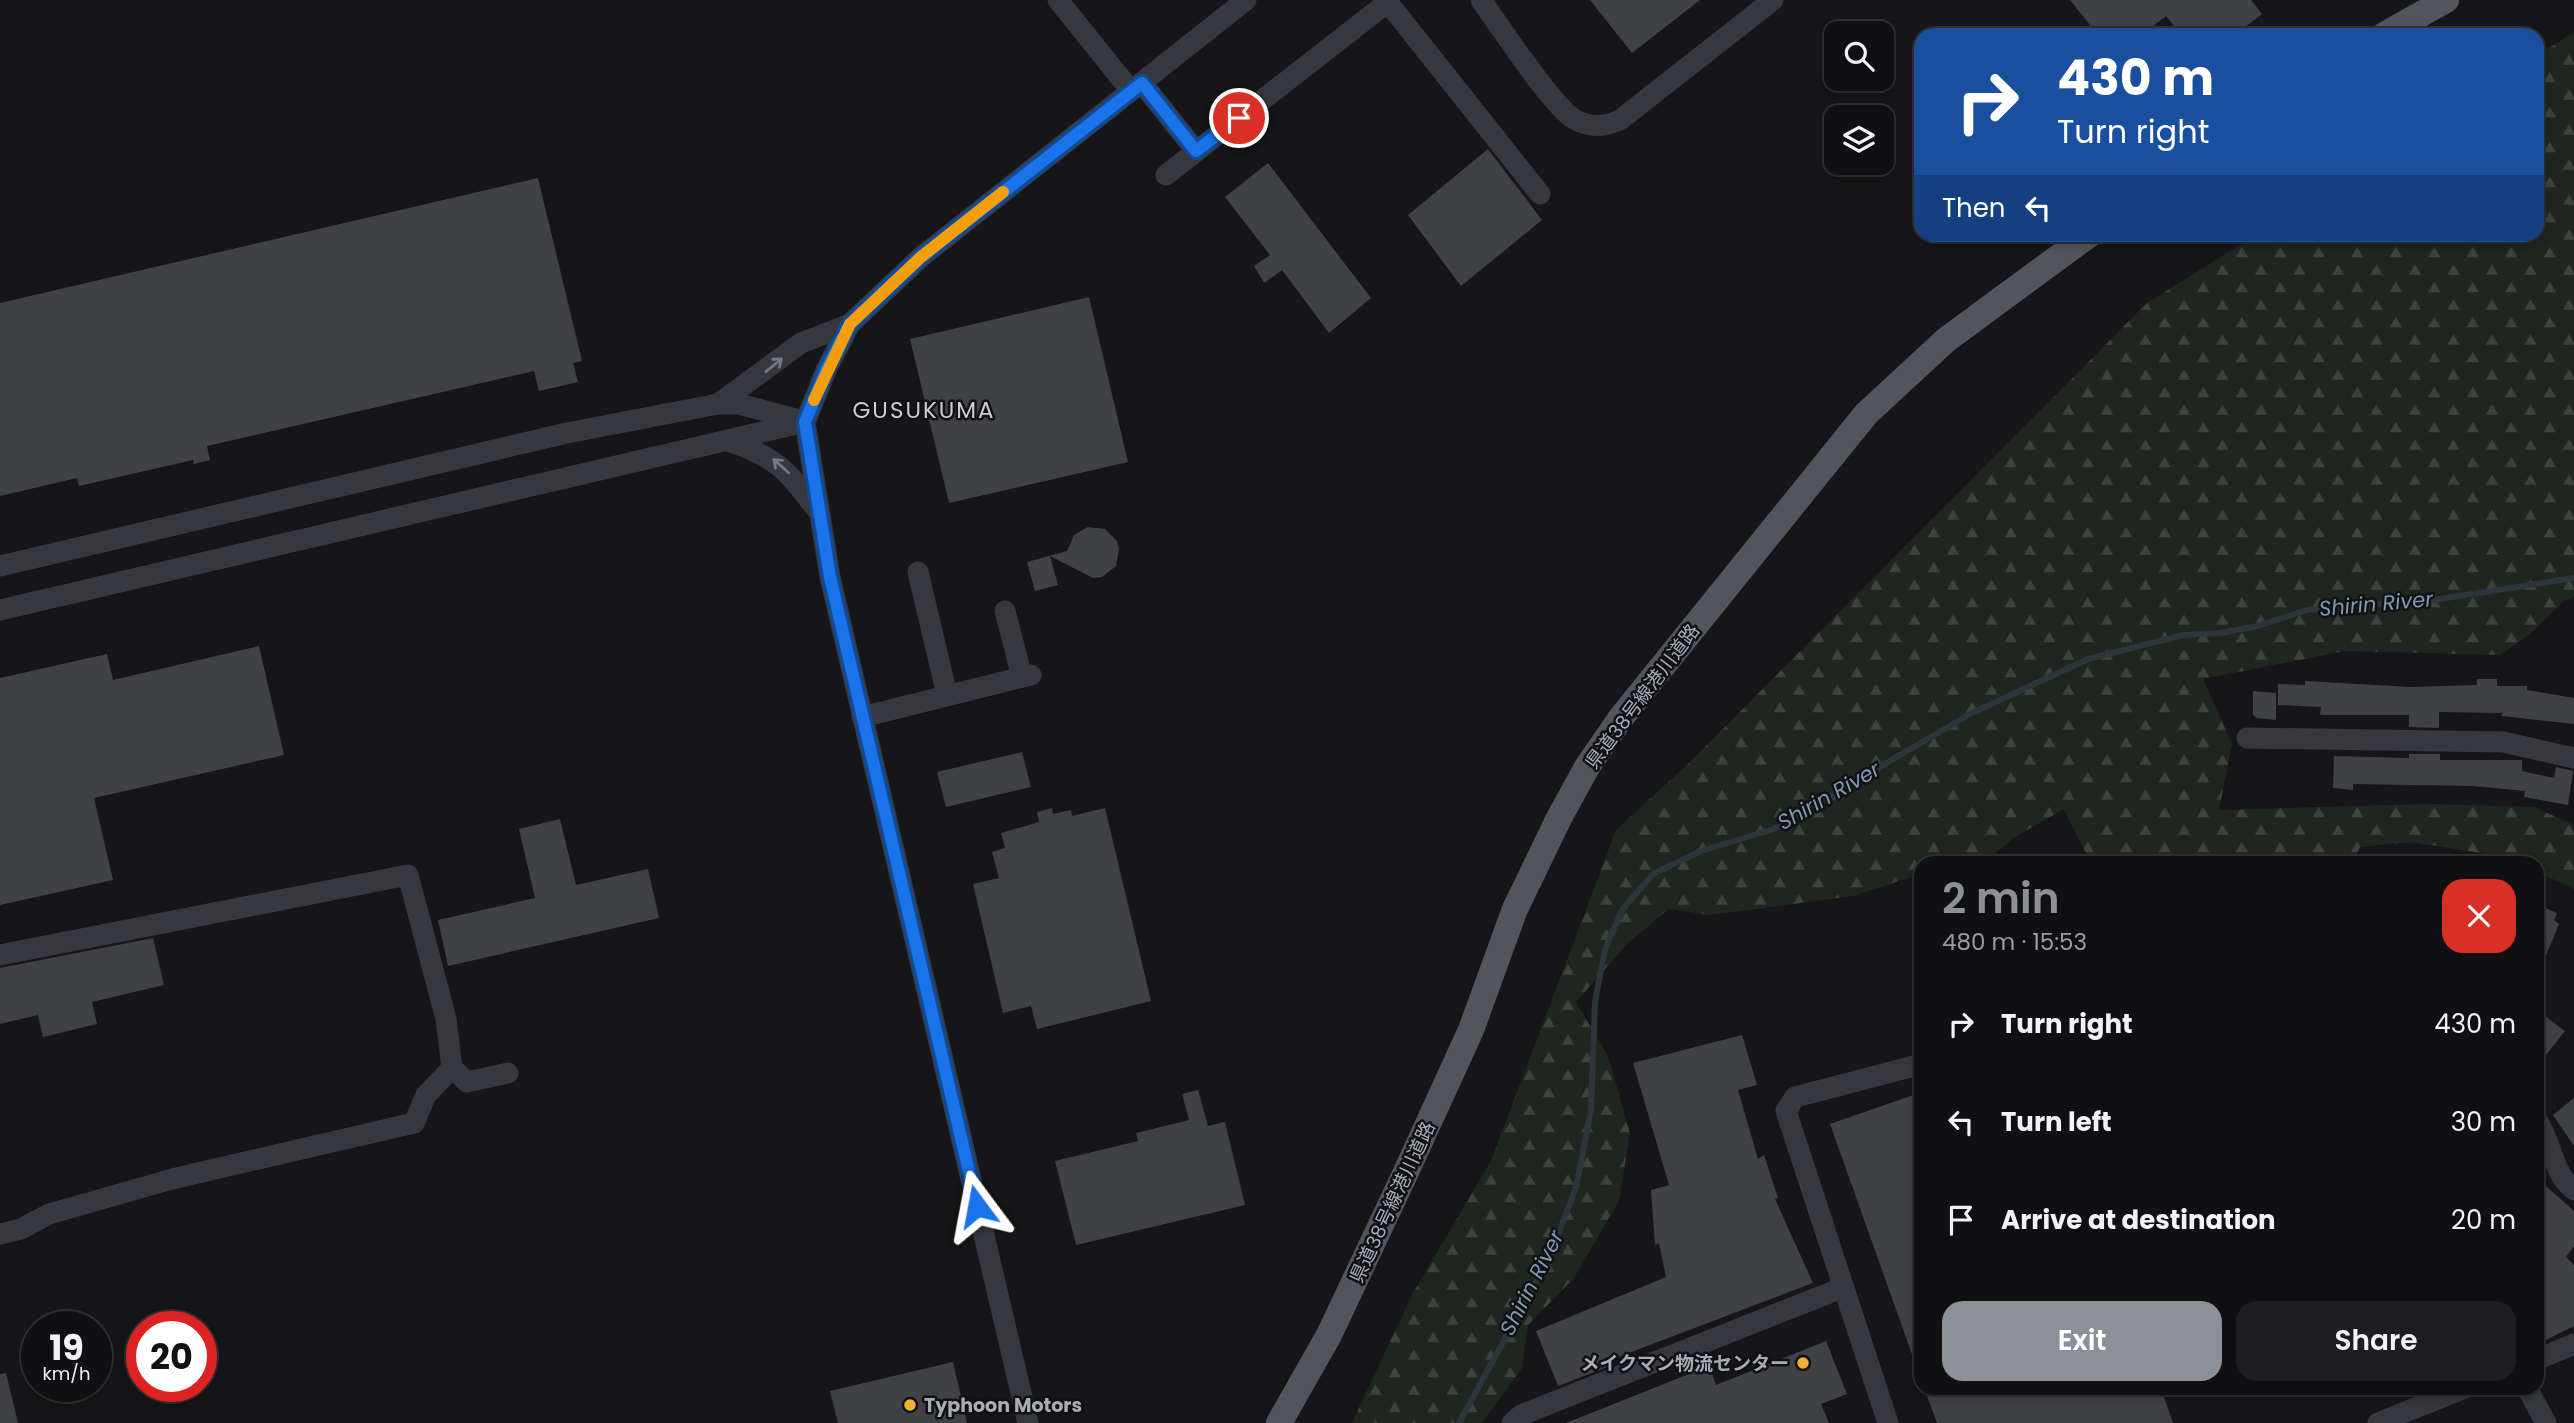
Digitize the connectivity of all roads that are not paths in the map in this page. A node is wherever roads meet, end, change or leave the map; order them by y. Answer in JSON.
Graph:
{"nodes":[{"id":1,"x":1058,"y":0,"type":"edge"},
{"id":2,"x":1246,"y":0,"type":"edge"},
{"id":3,"x":1481,"y":0,"type":"edge"},
{"id":4,"x":1773,"y":0,"type":"edge"},
{"id":5,"x":2446,"y":0,"type":"edge"},
{"id":6,"x":1387,"y":1,"type":"edge"},
{"id":7,"x":2397,"y":28,"type":"edge"},
{"id":8,"x":1136,"y":87,"type":"junction"},
{"id":9,"x":1196,"y":151,"type":"junction"},
{"id":10,"x":1166,"y":174,"type":"dead end"},
{"id":11,"x":1540,"y":194,"type":"dead end"},
{"id":12,"x":2079,"y":242,"type":"edge"},
{"id":13,"x":850,"y":324,"type":"junction"},
{"id":14,"x":718,"y":404,"type":"junction"},
{"id":15,"x":805,"y":422,"type":"junction"},
{"id":16,"x":726,"y":440,"type":"junction"},
{"id":17,"x":820,"y":514,"type":"junction"},
{"id":18,"x":0,"y":566,"type":"edge"},
{"id":19,"x":918,"y":572,"type":"dead end"},
{"id":20,"x":0,"y":610,"type":"edge"},
{"id":21,"x":1005,"y":611,"type":"dead end"},
{"id":22,"x":947,"y":695,"type":"junction"},
{"id":23,"x":862,"y":716,"type":"junction"},
{"id":24,"x":2247,"y":738,"type":"dead end"},
{"id":25,"x":2574,"y":758,"type":"edge"},
{"id":26,"x":0,"y":955,"type":"edge"},
{"id":27,"x":1914,"y":1066,"type":"edge"},
{"id":28,"x":452,"y":1068,"type":"junction"},
{"id":29,"x":508,"y":1073,"type":"dead end"},
{"id":30,"x":2544,"y":1131,"type":"edge"},
{"id":31,"x":2574,"y":1190,"type":"edge"},
{"id":32,"x":0,"y":1234,"type":"edge"},
{"id":33,"x":1842,"y":1288,"type":"junction"},
{"id":34,"x":2574,"y":1344,"type":"edge"},
{"id":35,"x":2544,"y":1356,"type":"edge"},
{"id":36,"x":2447,"y":1395,"type":"edge"},
{"id":37,"x":2531,"y":1395,"type":"edge"},
{"id":38,"x":1028,"y":1423,"type":"edge"},
{"id":39,"x":1279,"y":1423,"type":"edge"},
{"id":40,"x":1512,"y":1423,"type":"edge"},
{"id":41,"x":1888,"y":1423,"type":"edge"},
{"id":42,"x":2378,"y":1423,"type":"edge"},
{"id":43,"x":2546,"y":1423,"type":"edge"}],
"edges":[{"from":1,"to":8,"type":"street"},
{"from":2,"to":8,"type":"street"},
{"from":3,"to":4,"type":"street"},
{"from":5,"to":7,"type":"main road"},
{"from":6,"to":9,"type":"street"},
{"from":6,"to":11,"type":"street"},
{"from":8,"to":9,"type":"street"},
{"from":8,"to":13,"type":"street"},
{"from":9,"to":10,"type":"street"},
{"from":12,"to":39,"type":"main road","name":"県道38号線港川道路"},
{"from":14,"to":13,"type":"street","one_way":true},
{"from":13,"to":15,"type":"street"},
{"from":14,"to":15,"type":"street"},
{"from":14,"to":18,"type":"street"},
{"from":15,"to":16,"type":"street"},
{"from":15,"to":17,"type":"street"},
{"from":17,"to":16,"type":"street","one_way":true},
{"from":16,"to":20,"type":"street"},
{"from":17,"to":23,"type":"street"},
{"from":19,"to":22,"type":"street"},
{"from":21,"to":22,"type":"street"},
{"from":22,"to":23,"type":"street"},
{"from":23,"to":38,"type":"street"},
{"from":24,"to":25,"type":"street"},
{"from":26,"to":28,"type":"street"},
{"from":27,"to":33,"type":"street"},
{"from":28,"to":29,"type":"street"},
{"from":28,"to":32,"type":"street"},
{"from":30,"to":31,"type":"street"},
{"from":33,"to":40,"type":"street"},
{"from":33,"to":41,"type":"street"},
{"from":34,"to":35,"type":"street"},
{"from":36,"to":42,"type":"street"},
{"from":37,"to":43,"type":"street"}]}
